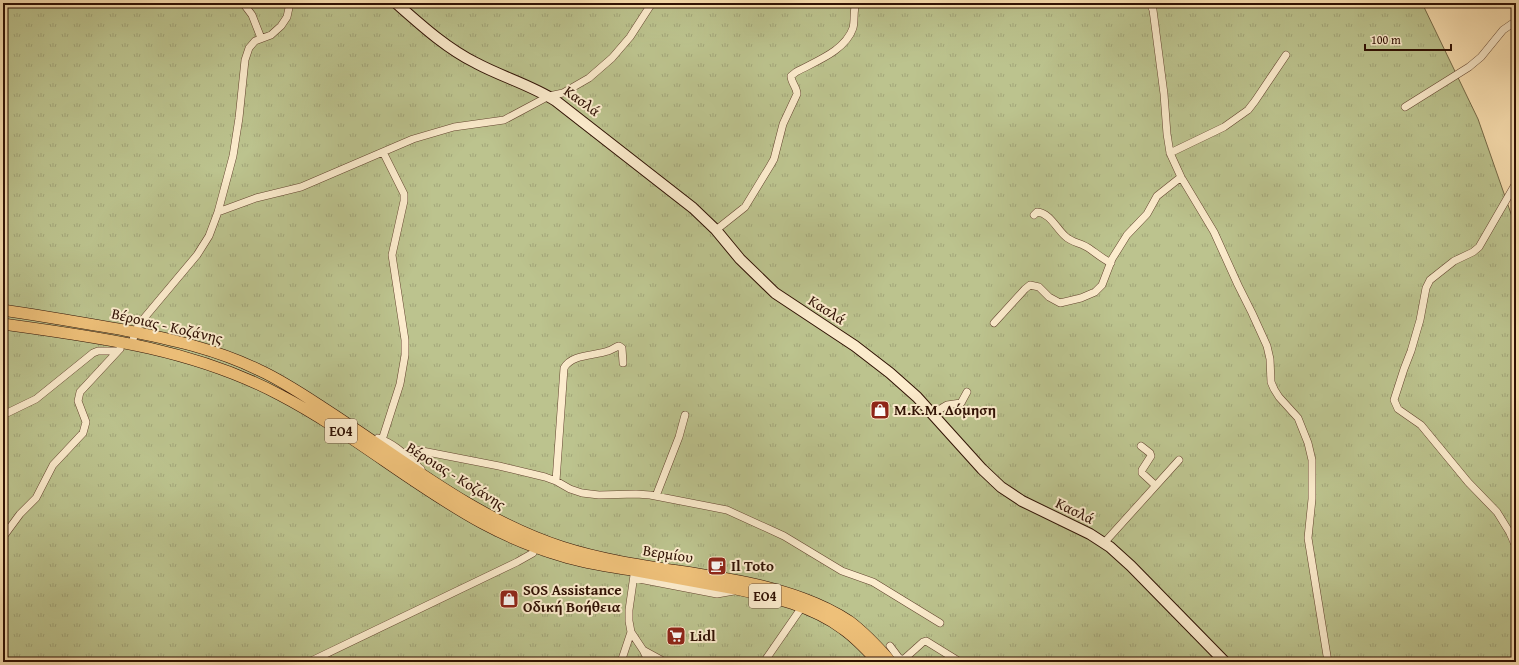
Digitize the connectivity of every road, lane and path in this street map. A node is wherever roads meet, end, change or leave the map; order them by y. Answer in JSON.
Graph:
{"nodes":[{"id":1,"x":243,"y":3,"type":"edge"},
{"id":2,"x":290,"y":3,"type":"edge"},
{"id":3,"x":396,"y":3,"type":"edge"},
{"id":4,"x":652,"y":3,"type":"edge"},
{"id":5,"x":856,"y":3,"type":"edge"},
{"id":6,"x":1150,"y":3,"type":"edge"},
{"id":7,"x":1516,"y":21,"type":"edge"},
{"id":8,"x":261,"y":38,"type":"junction"},
{"id":9,"x":1286,"y":56,"type":"dead end"},
{"id":10,"x":549,"y":96,"type":"junction"},
{"id":11,"x":1405,"y":107,"type":"dead end"},
{"id":12,"x":383,"y":152,"type":"junction"},
{"id":13,"x":1170,"y":153,"type":"junction"},
{"id":14,"x":1181,"y":177,"type":"junction"},
{"id":15,"x":1516,"y":183,"type":"edge"},
{"id":16,"x":218,"y":212,"type":"junction"},
{"id":17,"x":1034,"y":215,"type":"dead end"},
{"id":18,"x":716,"y":230,"type":"junction"},
{"id":19,"x":1111,"y":263,"type":"junction"},
{"id":20,"x":3,"y":310,"type":"edge"},
{"id":21,"x":994,"y":323,"type":"dead end"},
{"id":22,"x":3,"y":324,"type":"edge"},
{"id":23,"x":135,"y":332,"type":"junction"},
{"id":24,"x":125,"y":346,"type":"junction"},
{"id":25,"x":623,"y":363,"type":"dead end"},
{"id":26,"x":967,"y":392,"type":"dead end"},
{"id":27,"x":932,"y":414,"type":"junction"},
{"id":28,"x":3,"y":415,"type":"edge"},
{"id":29,"x":685,"y":415,"type":"dead end"},
{"id":30,"x":346,"y":422,"type":"junction"},
{"id":31,"x":382,"y":440,"type":"junction"},
{"id":32,"x":1141,"y":446,"type":"dead end"},
{"id":33,"x":406,"y":454,"type":"junction"},
{"id":34,"x":1179,"y":460,"type":"dead end"},
{"id":35,"x":556,"y":481,"type":"junction"},
{"id":36,"x":439,"y":485,"type":"junction"},
{"id":37,"x":1155,"y":485,"type":"junction"},
{"id":38,"x":656,"y":496,"type":"junction"},
{"id":39,"x":3,"y":537,"type":"edge"},
{"id":40,"x":537,"y":543,"type":"junction"},
{"id":41,"x":1104,"y":543,"type":"junction"},
{"id":42,"x":1516,"y":547,"type":"edge"},
{"id":43,"x":635,"y":571,"type":"junction"},
{"id":44,"x":802,"y":607,"type":"junction"},
{"id":45,"x":940,"y":623,"type":"dead end"},
{"id":46,"x":631,"y":632,"type":"junction"},
{"id":47,"x":890,"y":646,"type":"dead end"},
{"id":48,"x":643,"y":650,"type":"junction"},
{"id":49,"x":309,"y":662,"type":"edge"},
{"id":50,"x":621,"y":662,"type":"edge"},
{"id":51,"x":649,"y":662,"type":"edge"},
{"id":52,"x":664,"y":662,"type":"edge"},
{"id":53,"x":764,"y":662,"type":"edge"},
{"id":54,"x":878,"y":662,"type":"edge"},
{"id":55,"x":891,"y":662,"type":"edge"},
{"id":56,"x":960,"y":662,"type":"edge"},
{"id":57,"x":1224,"y":662,"type":"edge"},
{"id":58,"x":1328,"y":662,"type":"edge"}],
"edges":[{"from":1,"to":8,"type":"street"},
{"from":2,"to":8,"type":"street"},
{"from":3,"to":10,"type":"street","name":"Κασλά"},
{"from":4,"to":10,"type":"street"},
{"from":5,"to":18,"type":"street"},
{"from":6,"to":13,"type":"street"},
{"from":7,"to":11,"type":"street"},
{"from":8,"to":16,"type":"street"},
{"from":9,"to":13,"type":"street"},
{"from":10,"to":12,"type":"street"},
{"from":10,"to":18,"type":"street","name":"Κασλά"},
{"from":12,"to":16,"type":"street"},
{"from":12,"to":31,"type":"street"},
{"from":13,"to":14,"type":"street"},
{"from":14,"to":19,"type":"street"},
{"from":14,"to":58,"type":"street"},
{"from":15,"to":42,"type":"street"},
{"from":16,"to":23,"type":"street"},
{"from":17,"to":19,"type":"street"},
{"from":18,"to":27,"type":"street","name":"Κασλά"},
{"from":19,"to":21,"type":"street"},
{"from":20,"to":23,"type":"main road","name":"Βέροιας - Κοζάνης","number":"ΕΟ4"},
{"from":22,"to":24,"type":"main road","name":"Βέροιας - Κοζάνης","number":"ΕΟ4"},
{"from":23,"to":24,"type":"street"},
{"from":23,"to":30,"type":"main road","name":"Βέροιας - Κοζάνης","number":"ΕΟ4"},
{"from":24,"to":28,"type":"street"},
{"from":24,"to":39,"type":"street"},
{"from":24,"to":40,"type":"main road","name":"Βέροιας - Κοζάνης","number":"ΕΟ4"},
{"from":25,"to":35,"type":"street"},
{"from":26,"to":27,"type":"street"},
{"from":27,"to":41,"type":"street","name":"Κασλά"},
{"from":29,"to":38,"type":"street"},
{"from":30,"to":31,"type":"street"},
{"from":30,"to":36,"type":"main road","name":"Βέροιας - Κοζάνης","number":"ΕΟ4"},
{"from":31,"to":33,"type":"street"},
{"from":32,"to":37,"type":"street"},
{"from":33,"to":35,"type":"street"},
{"from":33,"to":36,"type":"street"},
{"from":34,"to":37,"type":"street"},
{"from":35,"to":38,"type":"street"},
{"from":36,"to":40,"type":"main road","name":"Βέροιας - Κοζάνης","number":"ΕΟ4"},
{"from":37,"to":41,"type":"street"},
{"from":38,"to":45,"type":"street"},
{"from":40,"to":43,"type":"main road","name":"Βερμίου","number":"ΕΟ4"},
{"from":40,"to":49,"type":"street"},
{"from":41,"to":57,"type":"street","name":"Κασλά"},
{"from":43,"to":44,"type":"main road","name":"Βερμίου","number":"ΕΟ4"},
{"from":43,"to":46,"type":"street"},
{"from":43,"to":55,"type":"main road","name":"Βερμίου","number":"ΕΟ4"},
{"from":44,"to":53,"type":"street"},
{"from":44,"to":54,"type":"main road","name":"Βερμίου","number":"ΕΟ4"},
{"from":46,"to":48,"type":"street"},
{"from":46,"to":50,"type":"street"},
{"from":47,"to":56,"type":"street"},
{"from":48,"to":51,"type":"street"},
{"from":48,"to":52,"type":"street"}]}
